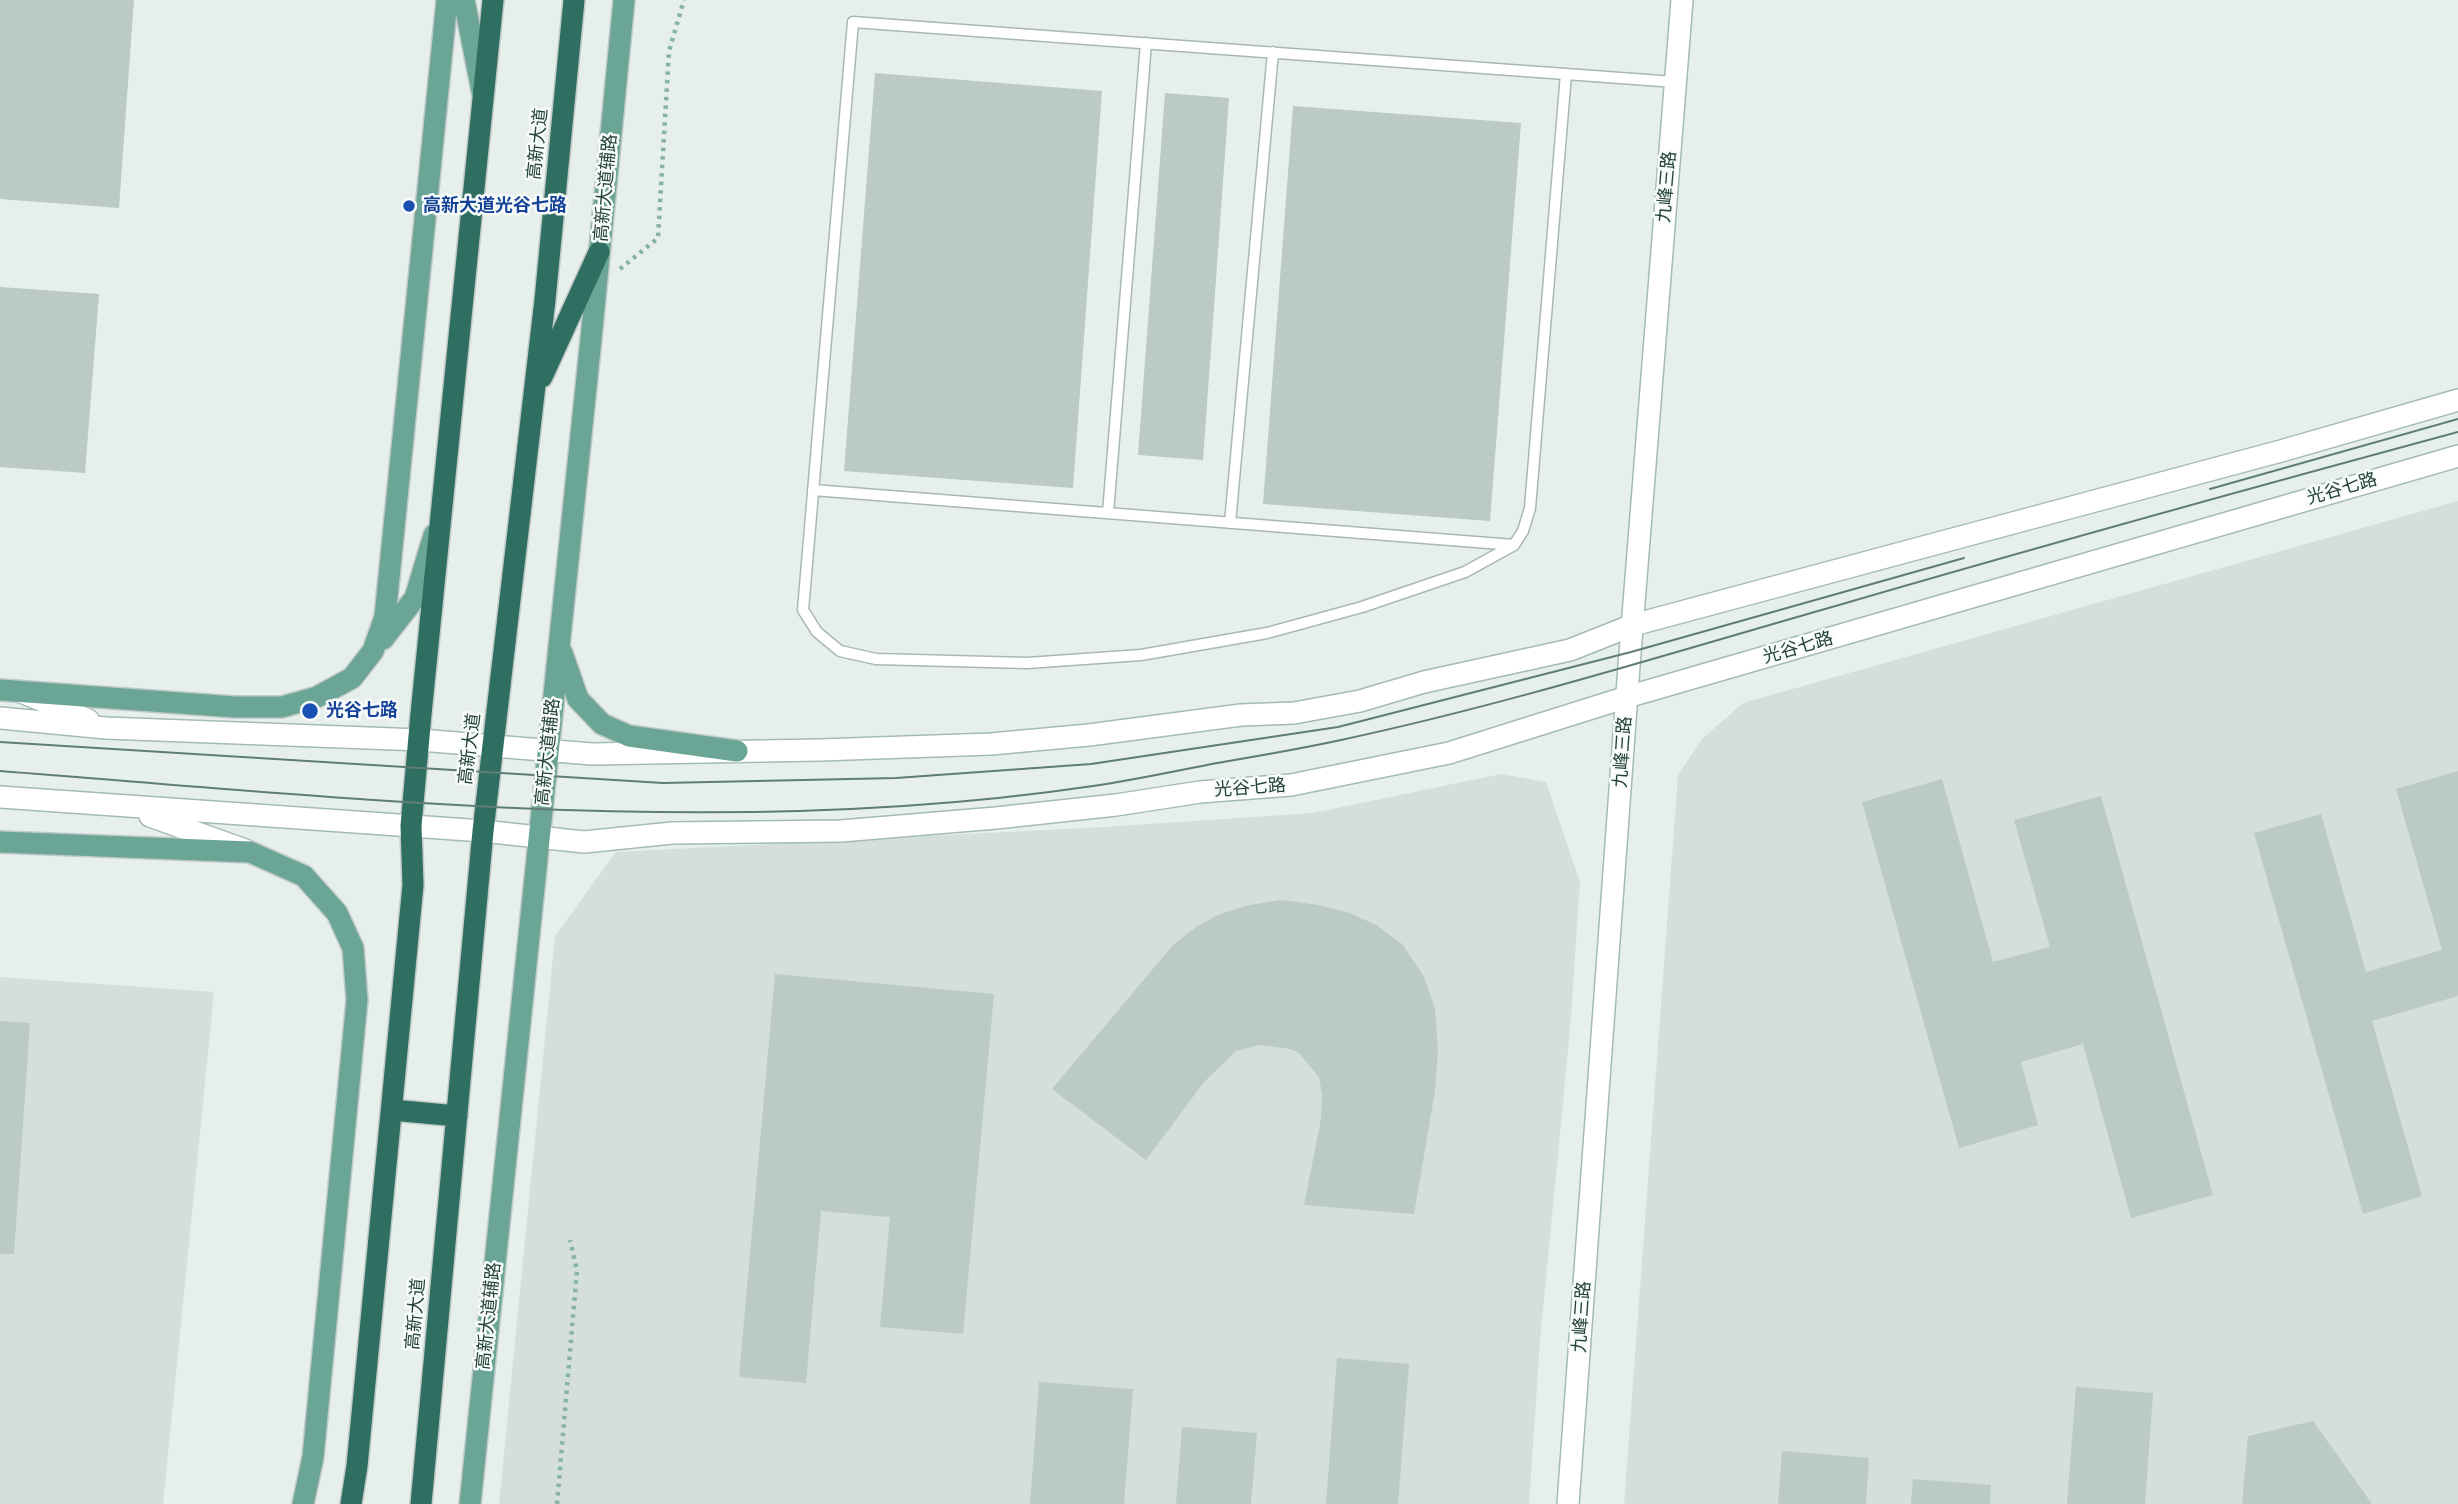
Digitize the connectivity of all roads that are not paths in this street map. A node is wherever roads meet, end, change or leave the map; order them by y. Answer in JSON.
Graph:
{"nodes":[{"id":1,"x":447,"y":0,"type":"edge"},
{"id":2,"x":464,"y":0,"type":"edge"},
{"id":3,"x":494,"y":0,"type":"edge"},
{"id":4,"x":574,"y":0,"type":"edge"},
{"id":5,"x":624,"y":0,"type":"edge"},
{"id":6,"x":1682,"y":0,"type":"edge"},
{"id":7,"x":1146,"y":43,"type":"junction"},
{"id":8,"x":1273,"y":52,"type":"junction"},
{"id":9,"x":1566,"y":74,"type":"junction"},
{"id":10,"x":1675,"y":82,"type":"junction"},
{"id":11,"x":484,"y":99,"type":"junction"},
{"id":12,"x":599,"y":252,"type":"junction"},
{"id":13,"x":534,"y":395,"type":"junction"},
{"id":14,"x":2458,"y":400,"type":"edge"},
{"id":15,"x":2458,"y":456,"type":"edge"},
{"id":16,"x":813,"y":490,"type":"junction"},
{"id":17,"x":442,"y":509,"type":"junction"},
{"id":18,"x":1108,"y":513,"type":"junction"},
{"id":19,"x":1230,"y":523,"type":"junction"},
{"id":20,"x":1514,"y":545,"type":"junction"},
{"id":21,"x":1633,"y":625,"type":"junction"},
{"id":22,"x":559,"y":646,"type":"junction"},
{"id":23,"x":373,"y":651,"type":"junction"},
{"id":24,"x":9,"y":691,"type":"edge"},
{"id":25,"x":317,"y":697,"type":"junction"},
{"id":26,"x":1627,"y":697,"type":"junction"},
{"id":27,"x":0,"y":718,"type":"edge"},
{"id":28,"x":106,"y":728,"type":"junction"},
{"id":29,"x":222,"y":732,"type":"junction"},
{"id":30,"x":420,"y":740,"type":"junction"},
{"id":31,"x":494,"y":745,"type":"junction"},
{"id":32,"x":548,"y":750,"type":"junction"},
{"id":33,"x":737,"y":751,"type":"junction"},
{"id":34,"x":0,"y":797,"type":"edge"},
{"id":35,"x":122,"y":806,"type":"junction"},
{"id":36,"x":411,"y":826,"type":"junction"},
{"id":37,"x":482,"y":831,"type":"junction"},
{"id":38,"x":539,"y":837,"type":"junction"},
{"id":39,"x":0,"y":842,"type":"edge"},
{"id":40,"x":250,"y":852,"type":"junction"},
{"id":41,"x":392,"y":1110,"type":"junction"},
{"id":42,"x":457,"y":1116,"type":"junction"},
{"id":43,"x":303,"y":1504,"type":"edge"},
{"id":44,"x":351,"y":1504,"type":"edge"},
{"id":45,"x":421,"y":1504,"type":"edge"},
{"id":46,"x":470,"y":1504,"type":"edge"},
{"id":47,"x":1568,"y":1504,"type":"edge"}],
"edges":[{"from":1,"to":23,"type":"main road"},
{"from":2,"to":11,"type":"main road"},
{"from":3,"to":11,"type":"highway"},
{"from":4,"to":13,"type":"highway","name":"高新大道"},
{"from":5,"to":12,"type":"main road","name":"高新大道辅路"},
{"from":6,"to":10,"type":"street","name":"九峰三路"},
{"from":7,"to":8,"type":"lane"},
{"from":7,"to":16,"type":"lane"},
{"from":7,"to":18,"type":"lane"},
{"from":8,"to":9,"type":"lane"},
{"from":8,"to":19,"type":"lane"},
{"from":9,"to":10,"type":"lane"},
{"from":9,"to":20,"type":"lane"},
{"from":10,"to":21,"type":"street","name":"九峰三路"},
{"from":11,"to":17,"type":"highway"},
{"from":12,"to":13,"type":"highway"},
{"from":12,"to":22,"type":"main road","name":"高新大道辅路"},
{"from":13,"to":31,"type":"highway","name":"高新大道"},
{"from":14,"to":21,"type":"street"},
{"from":15,"to":26,"type":"street","name":"光谷七路"},
{"from":16,"to":18,"type":"lane"},
{"from":16,"to":20,"type":"lane"},
{"from":17,"to":23,"type":"main road"},
{"from":17,"to":30,"type":"highway"},
{"from":18,"to":19,"type":"lane"},
{"from":19,"to":20,"type":"lane"},
{"from":21,"to":26,"type":"street","name":"九峰三路"},
{"from":21,"to":33,"type":"street"},
{"from":22,"to":32,"type":"main road","name":"高新大道辅路"},
{"from":22,"to":33,"type":"main road"},
{"from":23,"to":25,"type":"main road"},
{"from":24,"to":25,"type":"main road"},
{"from":24,"to":28,"type":"street"},
{"from":25,"to":29,"type":"street"},
{"from":26,"to":38,"type":"street","name":"光谷七路"},
{"from":26,"to":47,"type":"street","name":"九峰三路"},
{"from":27,"to":28,"type":"street"},
{"from":28,"to":29,"type":"street"},
{"from":29,"to":30,"type":"street"},
{"from":30,"to":31,"type":"street"},
{"from":30,"to":36,"type":"highway"},
{"from":31,"to":32,"type":"street"},
{"from":31,"to":37,"type":"highway","name":"高新大道"},
{"from":32,"to":33,"type":"street"},
{"from":32,"to":38,"type":"main road","name":"高新大道辅路"},
{"from":34,"to":35,"type":"street","name":"光谷七路"},
{"from":35,"to":36,"type":"street","name":"光谷七路"},
{"from":35,"to":40,"type":"street"},
{"from":36,"to":37,"type":"street","name":"光谷七路"},
{"from":36,"to":41,"type":"highway"},
{"from":37,"to":38,"type":"street","name":"光谷七路"},
{"from":37,"to":42,"type":"highway","name":"高新大道"},
{"from":38,"to":46,"type":"main road","name":"高新大道辅路"},
{"from":39,"to":40,"type":"main road"},
{"from":40,"to":43,"type":"main road"},
{"from":41,"to":42,"type":"highway"},
{"from":41,"to":44,"type":"highway"},
{"from":42,"to":45,"type":"highway","name":"高新大道"}]}
